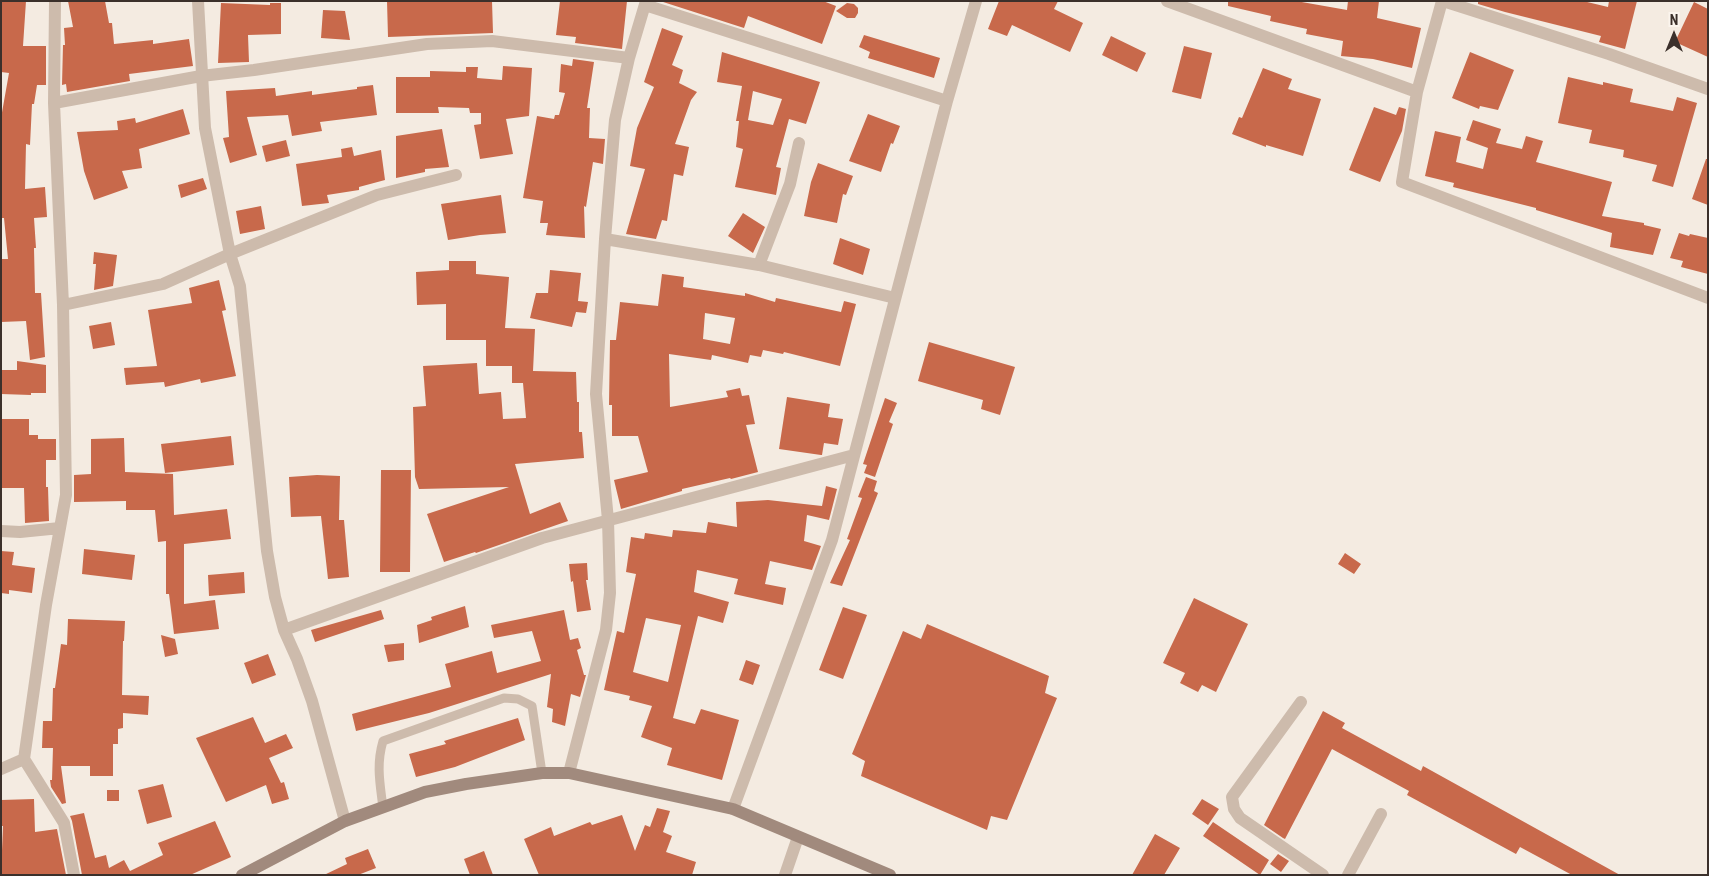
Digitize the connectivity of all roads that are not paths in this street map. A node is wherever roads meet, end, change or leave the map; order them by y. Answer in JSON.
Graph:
{"nodes":[{"id":1,"x":55,"y":1,"type":"edge"},
{"id":2,"x":198,"y":1,"type":"edge"},
{"id":3,"x":976,"y":1,"type":"edge"},
{"id":4,"x":1167,"y":1,"type":"edge"},
{"id":5,"x":1442,"y":1,"type":"edge"},
{"id":6,"x":645,"y":3,"type":"edge"},
{"id":7,"x":629,"y":58,"type":"junction"},
{"id":8,"x":201,"y":76,"type":"junction"},
{"id":9,"x":1708,"y":89,"type":"edge"},
{"id":10,"x":1416,"y":92,"type":"junction"},
{"id":11,"x":947,"y":101,"type":"junction"},
{"id":12,"x":54,"y":103,"type":"junction"},
{"id":13,"x":799,"y":143,"type":"dead end"},
{"id":14,"x":456,"y":175,"type":"dead end"},
{"id":15,"x":605,"y":239,"type":"junction"},
{"id":16,"x":230,"y":254,"type":"junction"},
{"id":17,"x":759,"y":265,"type":"junction"},
{"id":18,"x":895,"y":298,"type":"junction"},
{"id":19,"x":1708,"y":298,"type":"edge"},
{"id":20,"x":63,"y":305,"type":"junction"},
{"id":21,"x":854,"y":455,"type":"junction"},
{"id":22,"x":608,"y":520,"type":"junction"},
{"id":23,"x":60,"y":528,"type":"junction"},
{"id":24,"x":1,"y":531,"type":"edge"},
{"id":25,"x":284,"y":630,"type":"junction"},
{"id":26,"x":1301,"y":702,"type":"dead end"},
{"id":27,"x":24,"y":759,"type":"junction"},
{"id":28,"x":1,"y":770,"type":"edge"},
{"id":29,"x":542,"y":773,"type":"junction"},
{"id":30,"x":569,"y":773,"type":"junction"},
{"id":31,"x":383,"y":808,"type":"junction"},
{"id":32,"x":733,"y":809,"type":"junction"},
{"id":33,"x":1381,"y":814,"type":"dead end"},
{"id":34,"x":345,"y":821,"type":"junction"},
{"id":35,"x":798,"y":837,"type":"junction"},
{"id":36,"x":74,"y":875,"type":"edge"},
{"id":37,"x":242,"y":875,"type":"edge"},
{"id":38,"x":785,"y":875,"type":"edge"},
{"id":39,"x":890,"y":875,"type":"edge"},
{"id":40,"x":1323,"y":875,"type":"edge"},
{"id":41,"x":1348,"y":875,"type":"edge"}],
"edges":[{"from":1,"to":12,"type":"street"},
{"from":2,"to":8,"type":"street"},
{"from":3,"to":11,"type":"street"},
{"from":4,"to":10,"type":"street"},
{"from":5,"to":9,"type":"street"},
{"from":5,"to":10,"type":"street"},
{"from":6,"to":7,"type":"street"},
{"from":6,"to":11,"type":"street"},
{"from":7,"to":8,"type":"street"},
{"from":7,"to":15,"type":"street"},
{"from":8,"to":12,"type":"street"},
{"from":8,"to":16,"type":"street"},
{"from":10,"to":19,"type":"street"},
{"from":11,"to":18,"type":"street"},
{"from":12,"to":20,"type":"street"},
{"from":13,"to":17,"type":"street"},
{"from":14,"to":16,"type":"street"},
{"from":15,"to":17,"type":"street"},
{"from":15,"to":22,"type":"street"},
{"from":16,"to":20,"type":"street"},
{"from":16,"to":25,"type":"street"},
{"from":17,"to":18,"type":"street"},
{"from":18,"to":21,"type":"street"},
{"from":20,"to":23,"type":"street"},
{"from":21,"to":22,"type":"street"},
{"from":21,"to":32,"type":"street"},
{"from":22,"to":25,"type":"street"},
{"from":22,"to":30,"type":"street"},
{"from":23,"to":24,"type":"street"},
{"from":23,"to":27,"type":"street"},
{"from":25,"to":34,"type":"street"},
{"from":26,"to":40,"type":"street"},
{"from":27,"to":28,"type":"street"},
{"from":27,"to":36,"type":"street"},
{"from":29,"to":30,"type":"main road"},
{"from":29,"to":31,"type":"main road"},
{"from":29,"to":31,"type":"lane"},
{"from":30,"to":32,"type":"main road"},
{"from":31,"to":34,"type":"main road"},
{"from":32,"to":35,"type":"main road"},
{"from":33,"to":41,"type":"street"},
{"from":34,"to":37,"type":"main road"},
{"from":35,"to":38,"type":"street"},
{"from":35,"to":39,"type":"main road"}]}
